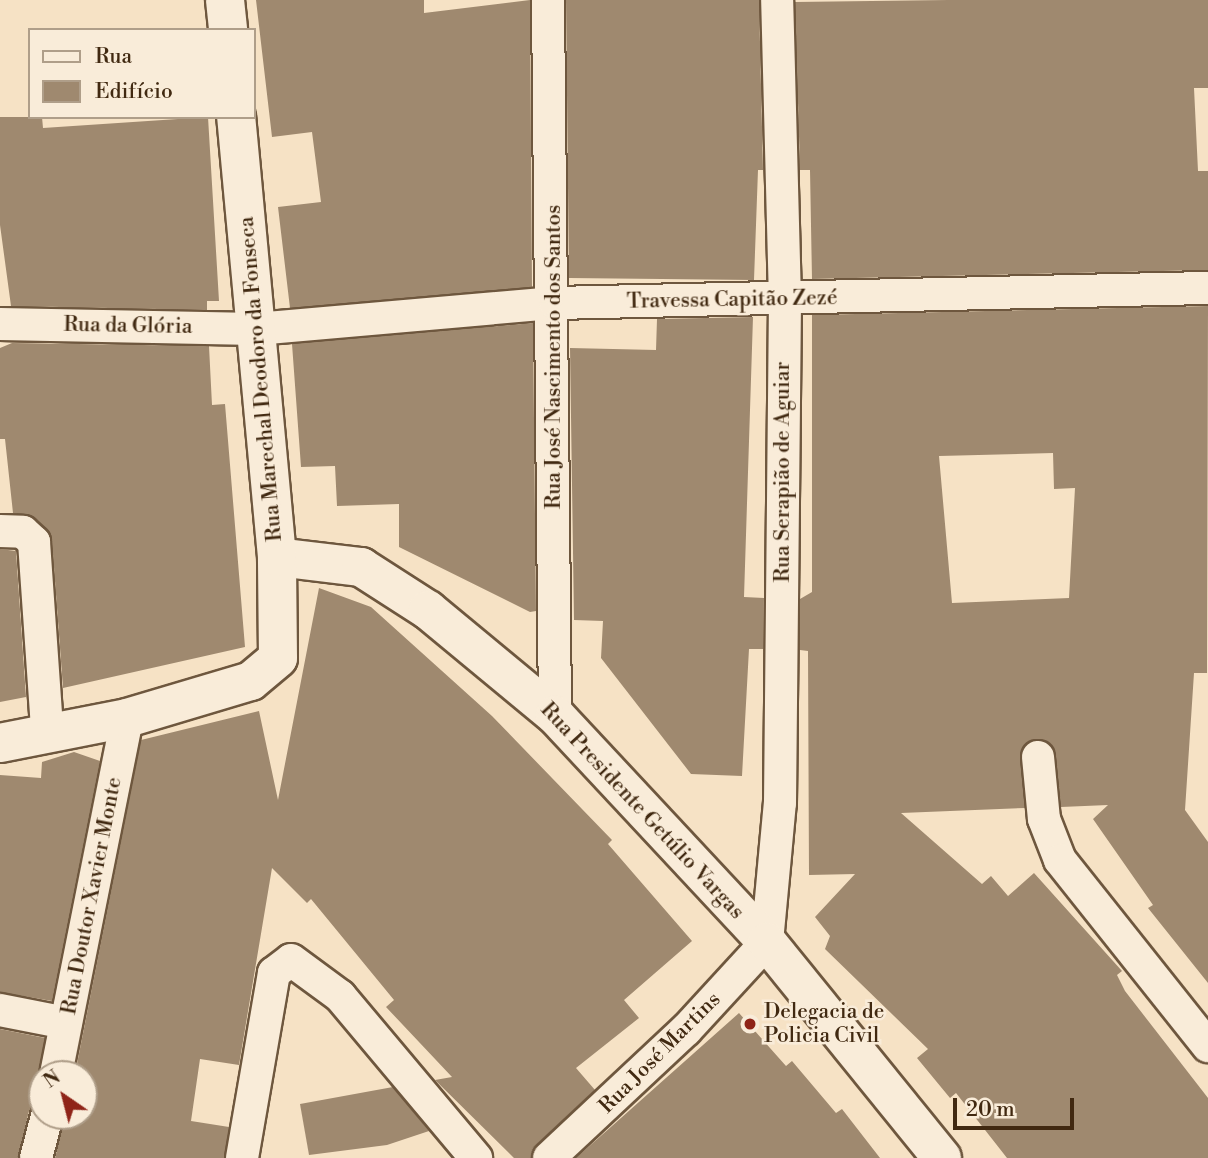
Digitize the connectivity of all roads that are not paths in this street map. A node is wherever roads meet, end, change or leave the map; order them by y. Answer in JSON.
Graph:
{"nodes":[{"id":1,"x":225,"y":0,"type":"edge"},
{"id":2,"x":548,"y":0,"type":"edge"},
{"id":3,"x":777,"y":0,"type":"edge"},
{"id":4,"x":228,"y":28,"type":"edge"},
{"id":5,"x":236,"y":119,"type":"edge"},
{"id":6,"x":1208,"y":288,"type":"edge"},
{"id":7,"x":785,"y":300,"type":"junction"},
{"id":8,"x":555,"y":303,"type":"junction"},
{"id":9,"x":1,"y":320,"type":"edge"},
{"id":10,"x":256,"y":329,"type":"junction"},
{"id":11,"x":0,"y":531,"type":"edge"},
{"id":12,"x":277,"y":556,"type":"junction"},
{"id":13,"x":555,"y":715,"type":"junction"},
{"id":14,"x":127,"y":718,"type":"junction"},
{"id":15,"x":47,"y":730,"type":"junction"},
{"id":16,"x":0,"y":743,"type":"edge"},
{"id":17,"x":1038,"y":757,"type":"dead end"},
{"id":18,"x":767,"y":943,"type":"junction"},
{"id":19,"x":0,"y":1010,"type":"edge"},
{"id":20,"x":66,"y":1023,"type":"junction"},
{"id":21,"x":1208,"y":1046,"type":"edge"},
{"id":22,"x":59,"y":1060,"type":"edge"},
{"id":23,"x":43,"y":1130,"type":"edge"},
{"id":24,"x":36,"y":1158,"type":"edge"},
{"id":25,"x":242,"y":1158,"type":"edge"},
{"id":26,"x":476,"y":1158,"type":"edge"},
{"id":27,"x":549,"y":1158,"type":"edge"},
{"id":28,"x":942,"y":1158,"type":"edge"}],
"edges":[{"from":1,"to":4,"type":"street"},
{"from":2,"to":8,"type":"street","name":"Rua José Nascimento dos Santos"},
{"from":3,"to":7,"type":"street","name":"Rua Serapião de Aguiar"},
{"from":5,"to":10,"type":"street","name":"Rua Marechal Deodoro da Fonseca"},
{"from":6,"to":7,"type":"street","name":"Travessa Capitão Zezé"},
{"from":7,"to":8,"type":"street","name":"Travessa Capitão Zezé"},
{"from":7,"to":18,"type":"street","name":"Rua Serapião de Aguiar"},
{"from":8,"to":10,"type":"street","name":"Travessa Capitão Zezé"},
{"from":8,"to":13,"type":"street","name":"Rua José Nascimento dos Santos"},
{"from":9,"to":10,"type":"street","name":"Rua da Glória"},
{"from":10,"to":12,"type":"street","name":"Rua Marechal Deodoro da Fonseca"},
{"from":11,"to":15,"type":"street"},
{"from":12,"to":13,"type":"street","name":"Rua Presidente Getúlio Vargas"},
{"from":12,"to":14,"type":"street","name":"Rua Marechal Deodoro da Fonseca"},
{"from":13,"to":18,"type":"street","name":"Rua Presidente Getúlio Vargas"},
{"from":14,"to":15,"type":"street"},
{"from":14,"to":20,"type":"street","name":"Rua Doutor Xavier Monte"},
{"from":15,"to":16,"type":"street"},
{"from":17,"to":21,"type":"street"},
{"from":18,"to":27,"type":"street","name":"Rua José Martins"},
{"from":18,"to":28,"type":"street","name":"Rua Presidente Getúlio Vargas"},
{"from":19,"to":20,"type":"street"},
{"from":20,"to":22,"type":"street","name":"Rua Doutor Xavier Monte"},
{"from":23,"to":24,"type":"street"},
{"from":25,"to":26,"type":"street"}]}
